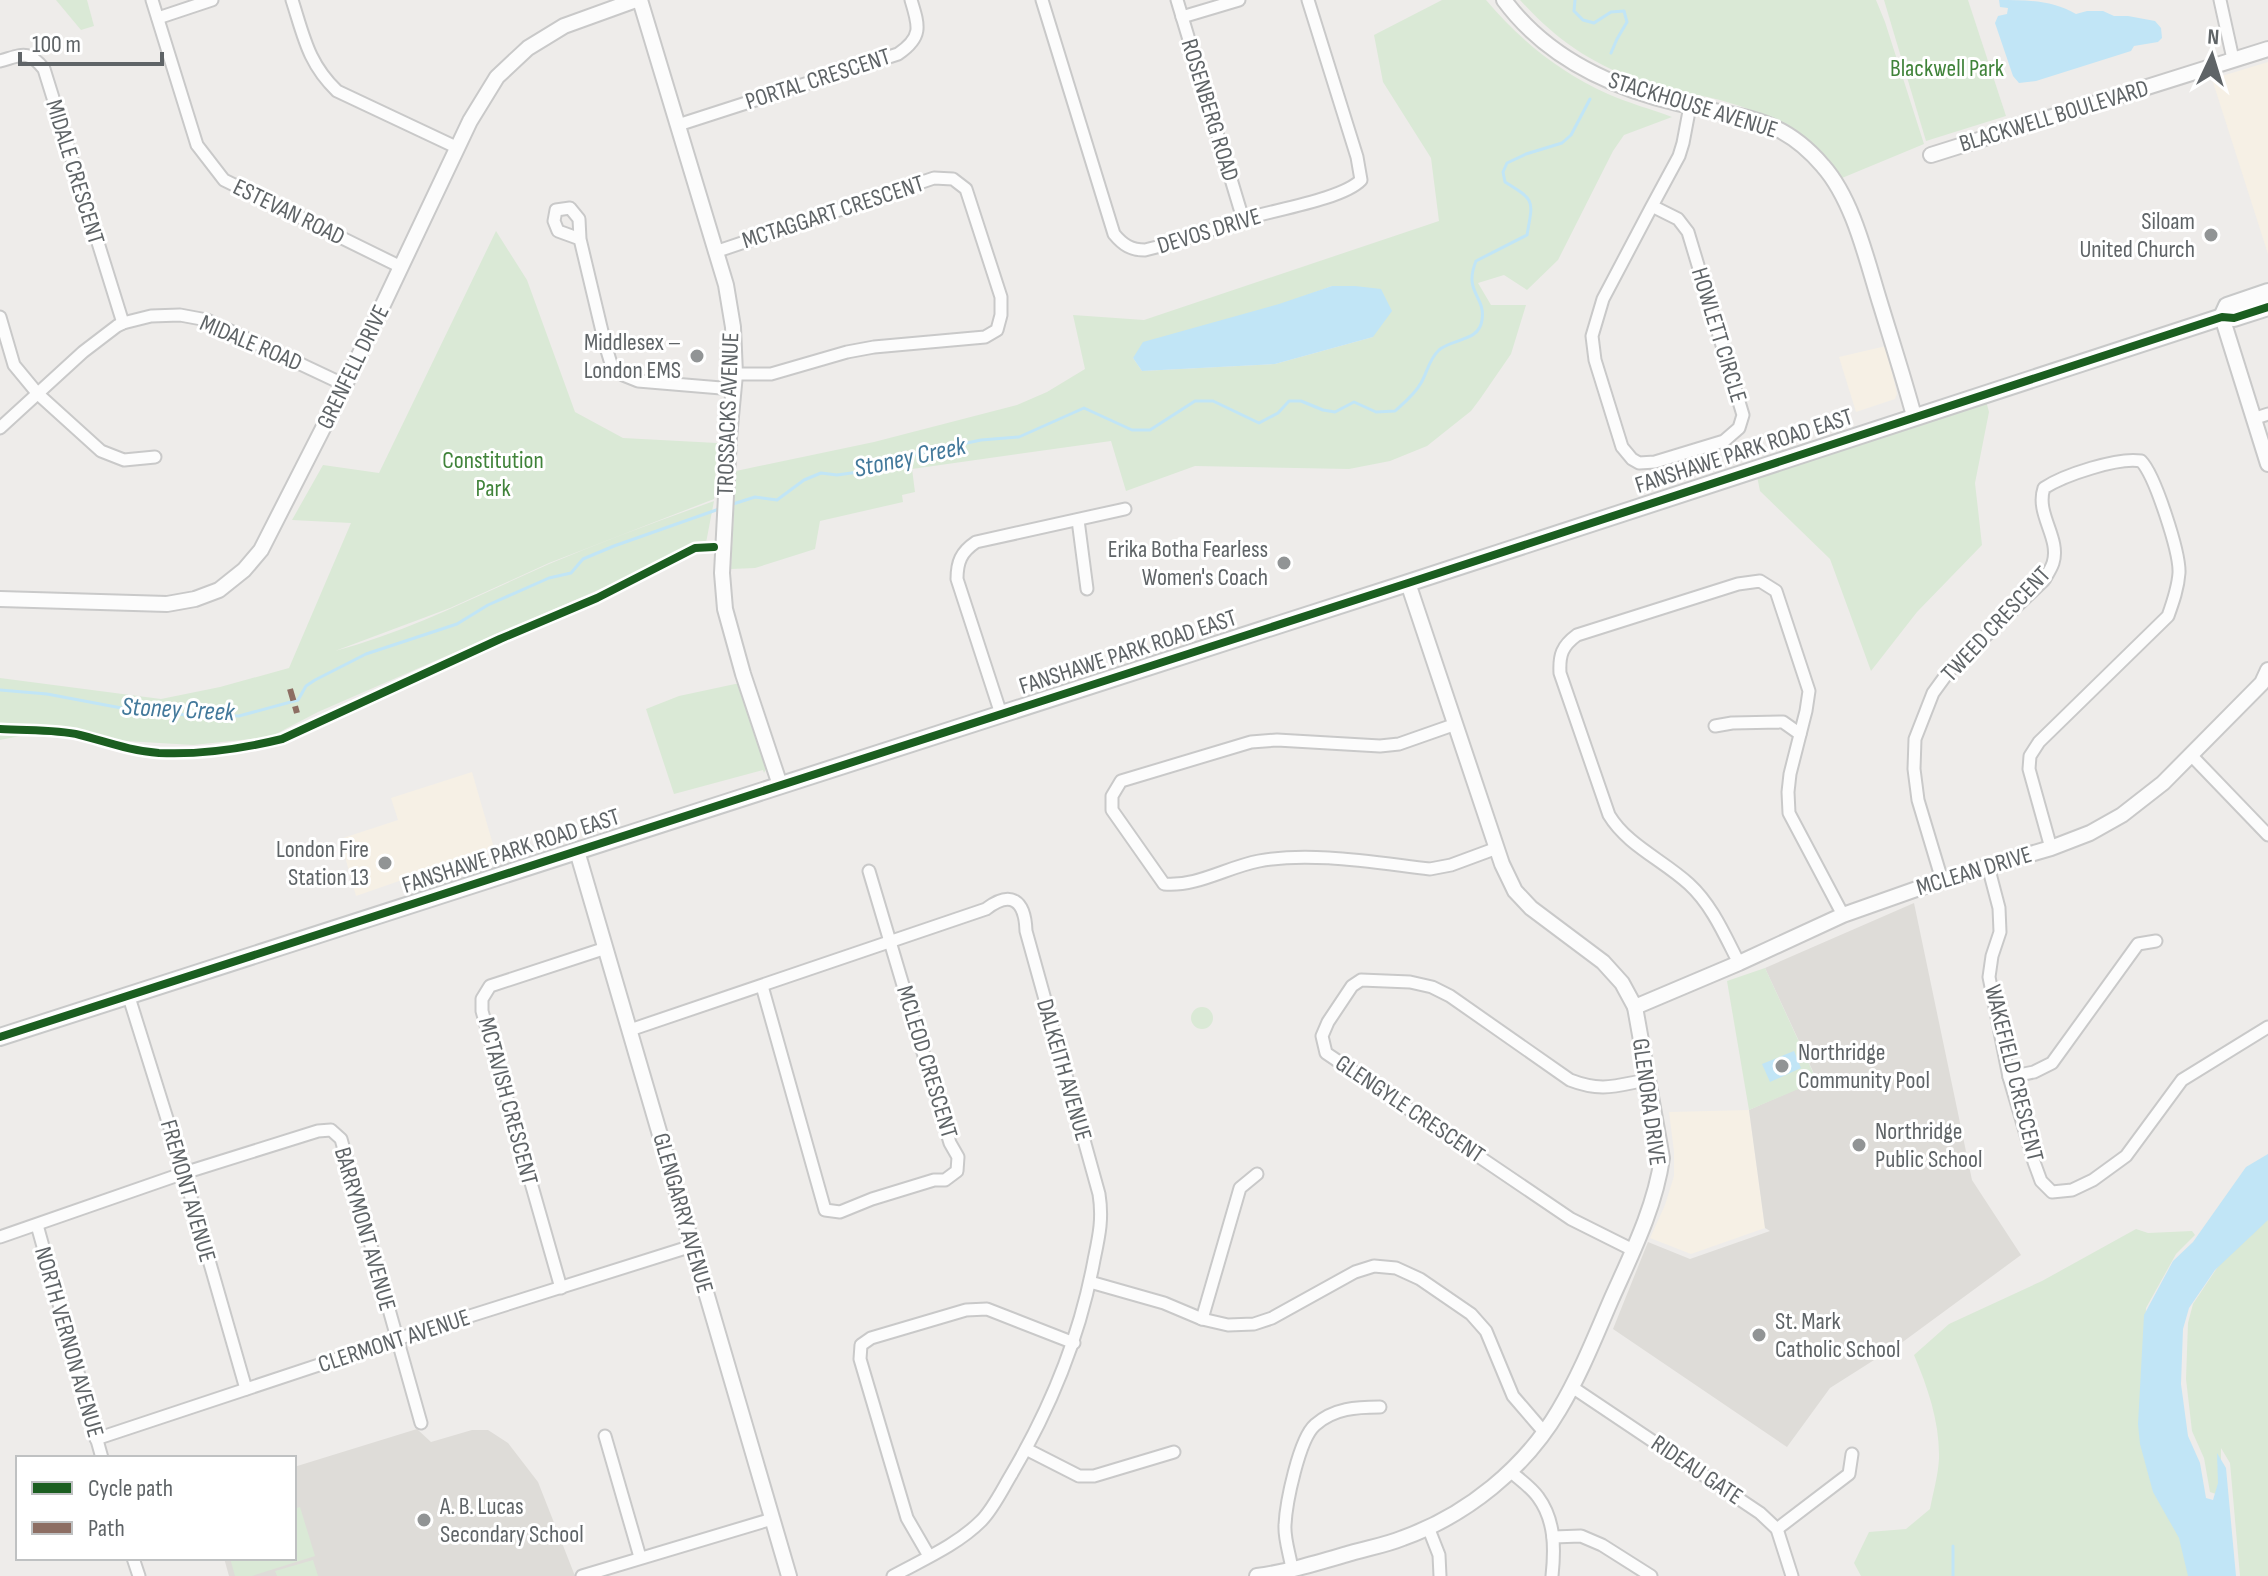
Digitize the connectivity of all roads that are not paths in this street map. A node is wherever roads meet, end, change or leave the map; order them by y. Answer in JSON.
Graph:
{"nodes":[{"id":1,"x":152,"y":0,"type":"edge"},
{"id":2,"x":212,"y":0,"type":"edge"},
{"id":3,"x":292,"y":0,"type":"edge"},
{"id":4,"x":638,"y":0,"type":"edge"},
{"id":5,"x":911,"y":0,"type":"edge"},
{"id":6,"x":1042,"y":0,"type":"edge"},
{"id":7,"x":1177,"y":0,"type":"edge"},
{"id":8,"x":1239,"y":0,"type":"edge"},
{"id":9,"x":1308,"y":0,"type":"edge"},
{"id":10,"x":1504,"y":0,"type":"edge"},
{"id":11,"x":2220,"y":0,"type":"edge"},
{"id":12,"x":1182,"y":17,"type":"junction"},
{"id":13,"x":158,"y":18,"type":"junction"},
{"id":14,"x":2268,"y":49,"type":"edge"},
{"id":15,"x":2233,"y":59,"type":"junction"},
{"id":16,"x":0,"y":61,"type":"edge"},
{"id":17,"x":1690,"y":106,"type":"junction"},
{"id":18,"x":678,"y":125,"type":"junction"},
{"id":19,"x":458,"y":148,"type":"junction"},
{"id":20,"x":1931,"y":155,"type":"dead end"},
{"id":21,"x":1652,"y":206,"type":"junction"},
{"id":22,"x":1243,"y":219,"type":"junction"},
{"id":23,"x":580,"y":239,"type":"dead end"},
{"id":24,"x":715,"y":252,"type":"junction"},
{"id":25,"x":401,"y":267,"type":"junction"},
{"id":26,"x":2268,"y":292,"type":"edge"},
{"id":27,"x":2268,"y":307,"type":"edge"},
{"id":28,"x":0,"y":317,"type":"edge"},
{"id":29,"x":2222,"y":317,"type":"junction"},
{"id":30,"x":123,"y":323,"type":"junction"},
{"id":31,"x":734,"y":382,"type":"junction"},
{"id":32,"x":345,"y":385,"type":"junction"},
{"id":33,"x":38,"y":394,"type":"junction"},
{"id":34,"x":2268,"y":414,"type":"edge"},
{"id":35,"x":1914,"y":416,"type":"junction"},
{"id":36,"x":2253,"y":419,"type":"junction"},
{"id":37,"x":0,"y":428,"type":"edge"},
{"id":38,"x":155,"y":457,"type":"dead end"},
{"id":39,"x":2268,"y":464,"type":"edge"},
{"id":40,"x":1125,"y":509,"type":"dead end"},
{"id":41,"x":1078,"y":520,"type":"junction"},
{"id":42,"x":1408,"y":583,"type":"junction"},
{"id":43,"x":1087,"y":589,"type":"dead end"},
{"id":44,"x":0,"y":599,"type":"edge"},
{"id":45,"x":2266,"y":680,"type":"edge"},
{"id":46,"x":1001,"y":714,"type":"junction"},
{"id":47,"x":1456,"y":724,"type":"junction"},
{"id":48,"x":1715,"y":726,"type":"dead end"},
{"id":49,"x":1800,"y":734,"type":"junction"},
{"id":50,"x":2191,"y":755,"type":"junction"},
{"id":51,"x":780,"y":785,"type":"junction"},
{"id":52,"x":2268,"y":835,"type":"edge"},
{"id":53,"x":1497,"y":848,"type":"junction"},
{"id":54,"x":2051,"y":848,"type":"junction"},
{"id":55,"x":577,"y":851,"type":"junction"},
{"id":56,"x":1988,"y":866,"type":"junction"},
{"id":57,"x":869,"y":871,"type":"dead end"},
{"id":58,"x":1942,"y":880,"type":"junction"},
{"id":59,"x":1843,"y":915,"type":"junction"},
{"id":60,"x":2156,"y":941,"type":"dead end"},
{"id":61,"x":890,"y":942,"type":"junction"},
{"id":62,"x":606,"y":948,"type":"junction"},
{"id":63,"x":1739,"y":963,"type":"junction"},
{"id":64,"x":762,"y":986,"type":"junction"},
{"id":65,"x":128,"y":994,"type":"junction"},
{"id":66,"x":1635,"y":1007,"type":"junction"},
{"id":67,"x":2268,"y":1027,"type":"edge"},
{"id":68,"x":630,"y":1030,"type":"junction"},
{"id":69,"x":0,"y":1037,"type":"edge"},
{"id":70,"x":2009,"y":1077,"type":"junction"},
{"id":71,"x":1646,"y":1080,"type":"junction"},
{"id":72,"x":184,"y":1173,"type":"junction"},
{"id":73,"x":1257,"y":1174,"type":"dead end"},
{"id":74,"x":37,"y":1225,"type":"junction"},
{"id":75,"x":0,"y":1237,"type":"edge"},
{"id":76,"x":692,"y":1246,"type":"junction"},
{"id":77,"x":1633,"y":1250,"type":"junction"},
{"id":78,"x":1090,"y":1282,"type":"junction"},
{"id":79,"x":561,"y":1288,"type":"junction"},
{"id":80,"x":1202,"y":1319,"type":"junction"},
{"id":81,"x":397,"y":1339,"type":"junction"},
{"id":82,"x":1074,"y":1343,"type":"junction"},
{"id":83,"x":1572,"y":1387,"type":"junction"},
{"id":84,"x":246,"y":1389,"type":"junction"},
{"id":85,"x":1380,"y":1407,"type":"dead end"},
{"id":86,"x":421,"y":1423,"type":"dead end"},
{"id":87,"x":1544,"y":1432,"type":"junction"},
{"id":88,"x":605,"y":1436,"type":"dead end"},
{"id":89,"x":96,"y":1439,"type":"junction"},
{"id":90,"x":1026,"y":1449,"type":"junction"},
{"id":91,"x":1174,"y":1452,"type":"dead end"},
{"id":92,"x":1852,"y":1454,"type":"dead end"},
{"id":93,"x":101,"y":1456,"type":"edge"},
{"id":94,"x":1510,"y":1471,"type":"junction"},
{"id":95,"x":772,"y":1519,"type":"junction"},
{"id":96,"x":1428,"y":1527,"type":"junction"},
{"id":97,"x":1777,"y":1529,"type":"junction"},
{"id":98,"x":1553,"y":1537,"type":"junction"},
{"id":99,"x":929,"y":1556,"type":"junction"},
{"id":100,"x":640,"y":1557,"type":"junction"},
{"id":101,"x":1292,"y":1569,"type":"junction"},
{"id":102,"x":582,"y":1576,"type":"edge"},
{"id":103,"x":789,"y":1576,"type":"edge"},
{"id":104,"x":893,"y":1576,"type":"edge"},
{"id":105,"x":1257,"y":1576,"type":"edge"},
{"id":106,"x":1440,"y":1576,"type":"edge"},
{"id":107,"x":1552,"y":1576,"type":"edge"},
{"id":108,"x":1651,"y":1576,"type":"edge"},
{"id":109,"x":1792,"y":1576,"type":"edge"}],
"edges":[{"from":1,"to":13,"type":"street","name":"ESTEVAN ROAD"},
{"from":2,"to":13,"type":"street"},
{"from":3,"to":19,"type":"street"},
{"from":4,"to":18,"type":"street","name":"TROSSACKS AVENUE"},
{"from":4,"to":19,"type":"street","name":"GRENFELL DRIVE"},
{"from":5,"to":18,"type":"street","name":"PORTAL CRESCENT"},
{"from":6,"to":22,"type":"street","name":"DEVOS DRIVE"},
{"from":7,"to":12,"type":"street","name":"ROSENBERG ROAD"},
{"from":8,"to":12,"type":"street"},
{"from":9,"to":22,"type":"street","name":"DEVOS DRIVE"},
{"from":10,"to":17,"type":"street","name":"STACKHOUSE AVENUE"},
{"from":11,"to":15,"type":"street"},
{"from":12,"to":22,"type":"street","name":"ROSENBERG ROAD"},
{"from":13,"to":25,"type":"street","name":"ESTEVAN ROAD"},
{"from":14,"to":15,"type":"street","name":"BLACKWELL BOULEVARD"},
{"from":15,"to":20,"type":"street","name":"BLACKWELL BOULEVARD"},
{"from":16,"to":30,"type":"street","name":"MIDALE CRESCENT"},
{"from":17,"to":21,"type":"street","name":"HOWLETT CIRCLE"},
{"from":17,"to":35,"type":"street","name":"STACKHOUSE AVENUE"},
{"from":18,"to":24,"type":"street","name":"TROSSACKS AVENUE"},
{"from":19,"to":25,"type":"street","name":"GRENFELL DRIVE"},
{"from":21,"to":21,"type":"street","name":"HOWLETT CIRCLE"},
{"from":23,"to":31,"type":"street"},
{"from":24,"to":31,"type":"street","name":"TROSSACKS AVENUE"},
{"from":24,"to":31,"type":"street","name":"MCTAGGART CRESCENT"},
{"from":25,"to":32,"type":"street","name":"GRENFELL DRIVE"},
{"from":26,"to":29,"type":"main road","name":"FANSHAWE PARK ROAD EAST"},
{"from":27,"to":29,"type":"main road","name":"FANSHAWE PARK ROAD EAST"},
{"from":28,"to":33,"type":"street"},
{"from":29,"to":35,"type":"main road","name":"FANSHAWE PARK ROAD EAST"},
{"from":29,"to":36,"type":"street"},
{"from":30,"to":32,"type":"street","name":"MIDALE ROAD"},
{"from":30,"to":33,"type":"street","name":"MIDALE ROAD"},
{"from":31,"to":51,"type":"street","name":"TROSSACKS AVENUE"},
{"from":32,"to":44,"type":"street","name":"GRENFELL DRIVE"},
{"from":33,"to":37,"type":"street","name":"MIDALE ROAD"},
{"from":33,"to":38,"type":"street"},
{"from":34,"to":36,"type":"street"},
{"from":35,"to":42,"type":"main road","name":"FANSHAWE PARK ROAD EAST"},
{"from":36,"to":39,"type":"street"},
{"from":40,"to":41,"type":"street"},
{"from":41,"to":43,"type":"street"},
{"from":41,"to":46,"type":"street"},
{"from":42,"to":46,"type":"main road","name":"FANSHAWE PARK ROAD EAST"},
{"from":42,"to":47,"type":"street","name":"GLENORA DRIVE"},
{"from":45,"to":50,"type":"street","name":"MCLEAN DRIVE"},
{"from":46,"to":51,"type":"main road","name":"FANSHAWE PARK ROAD EAST"},
{"from":47,"to":53,"type":"street","name":"GLENORA DRIVE"},
{"from":47,"to":53,"type":"street"},
{"from":48,"to":49,"type":"street"},
{"from":49,"to":59,"type":"street"},
{"from":49,"to":63,"type":"street"},
{"from":50,"to":52,"type":"street"},
{"from":50,"to":54,"type":"street","name":"MCLEAN DRIVE"},
{"from":51,"to":55,"type":"main road","name":"FANSHAWE PARK ROAD EAST"},
{"from":53,"to":66,"type":"street","name":"GLENORA DRIVE"},
{"from":54,"to":56,"type":"street","name":"MCLEAN DRIVE"},
{"from":54,"to":58,"type":"street","name":"TWEED CRESCENT"},
{"from":55,"to":62,"type":"street","name":"GLENGARRY AVENUE"},
{"from":55,"to":65,"type":"main road","name":"FANSHAWE PARK ROAD EAST"},
{"from":56,"to":58,"type":"street","name":"MCLEAN DRIVE"},
{"from":56,"to":70,"type":"street","name":"WAKEFIELD CRESCENT"},
{"from":57,"to":61,"type":"street","name":"MCLEOD CRESCENT"},
{"from":58,"to":59,"type":"street","name":"MCLEAN DRIVE"},
{"from":59,"to":63,"type":"street","name":"MCLEAN DRIVE"},
{"from":60,"to":70,"type":"street"},
{"from":61,"to":64,"type":"street","name":"DALKEITH AVENUE"},
{"from":61,"to":64,"type":"street","name":"MCLEOD CRESCENT"},
{"from":61,"to":78,"type":"street","name":"DALKEITH AVENUE"},
{"from":62,"to":68,"type":"street","name":"GLENGARRY AVENUE"},
{"from":62,"to":79,"type":"street","name":"MCTAVISH CRESCENT"},
{"from":63,"to":66,"type":"street","name":"MCLEAN DRIVE"},
{"from":64,"to":68,"type":"street","name":"DALKEITH AVENUE"},
{"from":65,"to":69,"type":"main road","name":"FANSHAWE PARK ROAD EAST"},
{"from":65,"to":72,"type":"street","name":"FREMONT AVENUE"},
{"from":66,"to":71,"type":"street","name":"GLENORA DRIVE"},
{"from":67,"to":70,"type":"street","name":"WAKEFIELD CRESCENT"},
{"from":68,"to":76,"type":"street","name":"GLENGARRY AVENUE"},
{"from":71,"to":77,"type":"street","name":"GLENORA DRIVE"},
{"from":71,"to":77,"type":"street","name":"GLENGYLE CRESCENT"},
{"from":72,"to":74,"type":"street"},
{"from":72,"to":81,"type":"street","name":"BARRYMONT AVENUE"},
{"from":72,"to":84,"type":"street","name":"FREMONT AVENUE"},
{"from":73,"to":80,"type":"street"},
{"from":74,"to":75,"type":"street"},
{"from":74,"to":89,"type":"street","name":"NORTH VERNON AVENUE"},
{"from":76,"to":79,"type":"street","name":"CLERMONT AVENUE"},
{"from":76,"to":95,"type":"street","name":"GLENGARRY AVENUE"},
{"from":77,"to":83,"type":"street","name":"GLENORA DRIVE"},
{"from":78,"to":80,"type":"street"},
{"from":78,"to":82,"type":"street","name":"DALKEITH AVENUE"},
{"from":79,"to":81,"type":"street","name":"CLERMONT AVENUE"},
{"from":80,"to":87,"type":"street"},
{"from":81,"to":84,"type":"street","name":"CLERMONT AVENUE"},
{"from":81,"to":86,"type":"street","name":"BARRYMONT AVENUE"},
{"from":82,"to":90,"type":"street","name":"DALKEITH AVENUE"},
{"from":82,"to":99,"type":"street"},
{"from":83,"to":87,"type":"street","name":"GLENORA DRIVE"},
{"from":83,"to":97,"type":"street","name":"RIDEAU GATE"},
{"from":84,"to":89,"type":"street","name":"CLERMONT AVENUE"},
{"from":85,"to":101,"type":"street"},
{"from":87,"to":94,"type":"street","name":"GLENORA DRIVE"},
{"from":88,"to":100,"type":"street"},
{"from":89,"to":93,"type":"street","name":"NORTH VERNON AVENUE"},
{"from":90,"to":91,"type":"street"},
{"from":90,"to":99,"type":"street","name":"DALKEITH AVENUE"},
{"from":92,"to":97,"type":"street"},
{"from":94,"to":96,"type":"street","name":"GLENORA DRIVE"},
{"from":94,"to":98,"type":"street"},
{"from":95,"to":100,"type":"street"},
{"from":95,"to":103,"type":"street","name":"GLENGARRY AVENUE"},
{"from":96,"to":101,"type":"street","name":"GLENORA DRIVE"},
{"from":96,"to":106,"type":"street"},
{"from":97,"to":109,"type":"street"},
{"from":98,"to":107,"type":"street"},
{"from":98,"to":108,"type":"street"},
{"from":99,"to":104,"type":"street","name":"DALKEITH AVENUE"},
{"from":100,"to":102,"type":"street"},
{"from":101,"to":105,"type":"street","name":"GLENORA DRIVE"}]}
